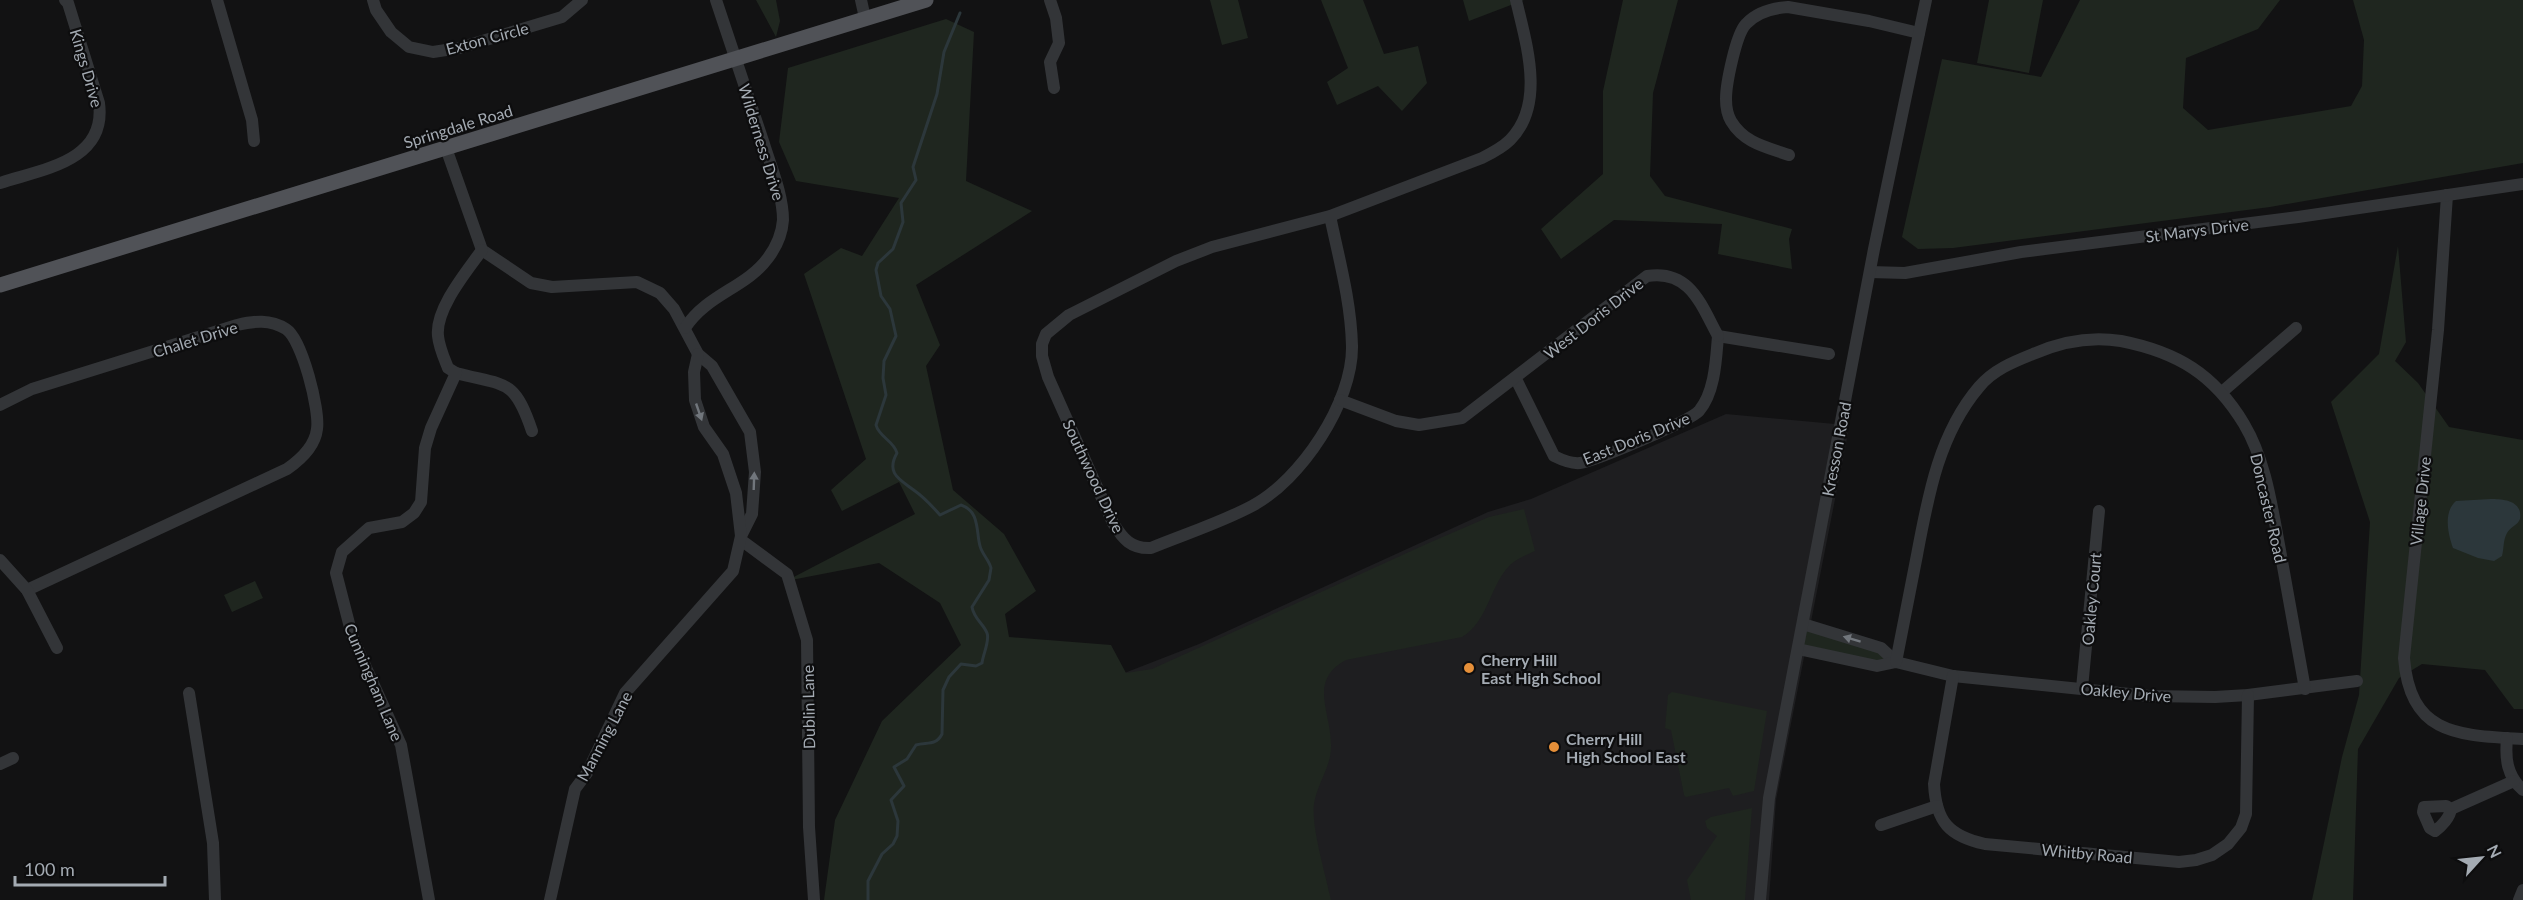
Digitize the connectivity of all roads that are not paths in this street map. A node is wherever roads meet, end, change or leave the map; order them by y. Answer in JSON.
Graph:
{"nodes":[{"id":1,"x":65,"y":0,"type":"edge"},
{"id":2,"x":217,"y":0,"type":"edge"},
{"id":3,"x":373,"y":0,"type":"edge"},
{"id":4,"x":582,"y":0,"type":"edge"},
{"id":5,"x":716,"y":0,"type":"edge"},
{"id":6,"x":861,"y":0,"type":"edge"},
{"id":7,"x":926,"y":0,"type":"edge"},
{"id":8,"x":1050,"y":0,"type":"edge"},
{"id":9,"x":1516,"y":0,"type":"edge"},
{"id":10,"x":1926,"y":0,"type":"edge"},
{"id":11,"x":866,"y":18,"type":"junction"},
{"id":12,"x":1919,"y":33,"type":"junction"},
{"id":13,"x":736,"y":58,"type":"junction"},
{"id":14,"x":1054,"y":88,"type":"dead end"},
{"id":15,"x":254,"y":141,"type":"dead end"},
{"id":16,"x":446,"y":148,"type":"junction"},
{"id":17,"x":1789,"y":155,"type":"dead end"},
{"id":18,"x":0,"y":183,"type":"edge"},
{"id":19,"x":2523,"y":184,"type":"edge"},
{"id":20,"x":2447,"y":195,"type":"junction"},
{"id":21,"x":1330,"y":216,"type":"junction"},
{"id":22,"x":482,"y":250,"type":"junction"},
{"id":23,"x":1870,"y":272,"type":"junction"},
{"id":24,"x":0,"y":285,"type":"edge"},
{"id":25,"x":685,"y":328,"type":"junction"},
{"id":26,"x":2296,"y":328,"type":"dead end"},
{"id":27,"x":1718,"y":336,"type":"junction"},
{"id":28,"x":698,"y":354,"type":"junction"},
{"id":29,"x":1829,"y":354,"type":"dead end"},
{"id":30,"x":456,"y":373,"type":"junction"},
{"id":31,"x":1516,"y":379,"type":"junction"},
{"id":32,"x":2222,"y":392,"type":"junction"},
{"id":33,"x":1340,"y":400,"type":"junction"},
{"id":34,"x":0,"y":405,"type":"edge"},
{"id":35,"x":532,"y":431,"type":"dead end"},
{"id":36,"x":2099,"y":511,"type":"dead end"},
{"id":37,"x":741,"y":538,"type":"junction"},
{"id":38,"x":0,"y":560,"type":"edge"},
{"id":39,"x":27,"y":590,"type":"junction"},
{"id":40,"x":1803,"y":624,"type":"junction"},
{"id":41,"x":57,"y":648,"type":"dead end"},
{"id":42,"x":1798,"y":649,"type":"junction"},
{"id":43,"x":1896,"y":662,"type":"junction"},
{"id":44,"x":1953,"y":676,"type":"junction"},
{"id":45,"x":2357,"y":681,"type":"dead end"},
{"id":46,"x":2082,"y":688,"type":"junction"},
{"id":47,"x":2305,"y":689,"type":"junction"},
{"id":48,"x":189,"y":693,"type":"dead end"},
{"id":49,"x":2248,"y":695,"type":"junction"},
{"id":50,"x":2507,"y":738,"type":"junction"},
{"id":51,"x":2523,"y":739,"type":"edge"},
{"id":52,"x":13,"y":758,"type":"dead end"},
{"id":53,"x":0,"y":764,"type":"edge"},
{"id":54,"x":2514,"y":780,"type":"junction"},
{"id":55,"x":2523,"y":790,"type":"edge"},
{"id":56,"x":1937,"y":806,"type":"junction"},
{"id":57,"x":2451,"y":809,"type":"dead end"},
{"id":58,"x":1881,"y":825,"type":"dead end"},
{"id":59,"x":2523,"y":890,"type":"edge"},
{"id":60,"x":215,"y":900,"type":"edge"},
{"id":61,"x":429,"y":900,"type":"edge"},
{"id":62,"x":550,"y":900,"type":"edge"},
{"id":63,"x":814,"y":900,"type":"edge"},
{"id":64,"x":1760,"y":900,"type":"edge"},
{"id":65,"x":2519,"y":900,"type":"edge"}],
"edges":[{"from":1,"to":18,"type":"street","name":"Kings Drive"},
{"from":2,"to":15,"type":"street"},
{"from":3,"to":4,"type":"street","name":"Exton Circle"},
{"from":5,"to":13,"type":"street"},
{"from":6,"to":11,"type":"street"},
{"from":7,"to":11,"type":"main road","name":"Springdale Road"},
{"from":8,"to":14,"type":"street"},
{"from":9,"to":21,"type":"street","name":"Southwood Drive"},
{"from":10,"to":12,"type":"street","name":"Kresson Road"},
{"from":11,"to":13,"type":"main road","name":"Springdale Road"},
{"from":12,"to":17,"type":"street"},
{"from":12,"to":23,"type":"street","name":"Kresson Road"},
{"from":13,"to":16,"type":"main road","name":"Springdale Road"},
{"from":13,"to":25,"type":"street","name":"Wilderness Drive"},
{"from":16,"to":22,"type":"street"},
{"from":16,"to":24,"type":"main road","name":"Springdale Road"},
{"from":19,"to":20,"type":"street","name":"St Marys Drive"},
{"from":20,"to":23,"type":"street","name":"St Marys Drive"},
{"from":20,"to":50,"type":"street","name":"Village Drive"},
{"from":21,"to":33,"type":"street","name":"Southwood Drive"},
{"from":21,"to":33,"type":"street","name":"Southwood Drive"},
{"from":22,"to":25,"type":"street","name":"Manning Lane"},
{"from":22,"to":30,"type":"street"},
{"from":23,"to":40,"type":"street","name":"Kresson Road"},
{"from":25,"to":28,"type":"street","name":"Manning Lane"},
{"from":26,"to":32,"type":"street"},
{"from":27,"to":29,"type":"street"},
{"from":27,"to":31,"type":"street","name":"West Doris Drive"},
{"from":27,"to":31,"type":"street","name":"East Doris Drive"},
{"from":28,"to":37,"type":"street","name":"Manning Lane","one_way":true},
{"from":37,"to":28,"type":"street","name":"Manning Lane","one_way":true},
{"from":30,"to":35,"type":"street"},
{"from":30,"to":61,"type":"street","name":"Cunningham Lane"},
{"from":31,"to":33,"type":"street"},
{"from":32,"to":43,"type":"street","name":"Doncaster Road"},
{"from":32,"to":47,"type":"street","name":"Doncaster Road"},
{"from":34,"to":39,"type":"street","name":"Chalet Drive"},
{"from":36,"to":46,"type":"street","name":"Oakley Court"},
{"from":37,"to":62,"type":"street","name":"Manning Lane"},
{"from":37,"to":63,"type":"street","name":"Dublin Lane"},
{"from":38,"to":39,"type":"street"},
{"from":39,"to":41,"type":"street"},
{"from":40,"to":42,"type":"street","name":"Kresson Road"},
{"from":43,"to":40,"type":"street","one_way":true},
{"from":42,"to":43,"type":"street"},
{"from":42,"to":64,"type":"street","name":"Kresson Road"},
{"from":43,"to":44,"type":"street","name":"Oakley Drive"},
{"from":44,"to":46,"type":"street","name":"Oakley Drive"},
{"from":44,"to":56,"type":"street","name":"Whitby Road"},
{"from":45,"to":47,"type":"street","name":"Oakley Drive"},
{"from":46,"to":49,"type":"street","name":"Oakley Drive"},
{"from":47,"to":49,"type":"street","name":"Oakley Drive"},
{"from":48,"to":60,"type":"street"},
{"from":49,"to":56,"type":"street","name":"Whitby Road"},
{"from":50,"to":51,"type":"street","name":"Village Drive"},
{"from":50,"to":54,"type":"street"},
{"from":52,"to":53,"type":"street"},
{"from":54,"to":55,"type":"street"},
{"from":54,"to":57,"type":"street"},
{"from":56,"to":58,"type":"street"},
{"from":59,"to":65,"type":"street"}]}
